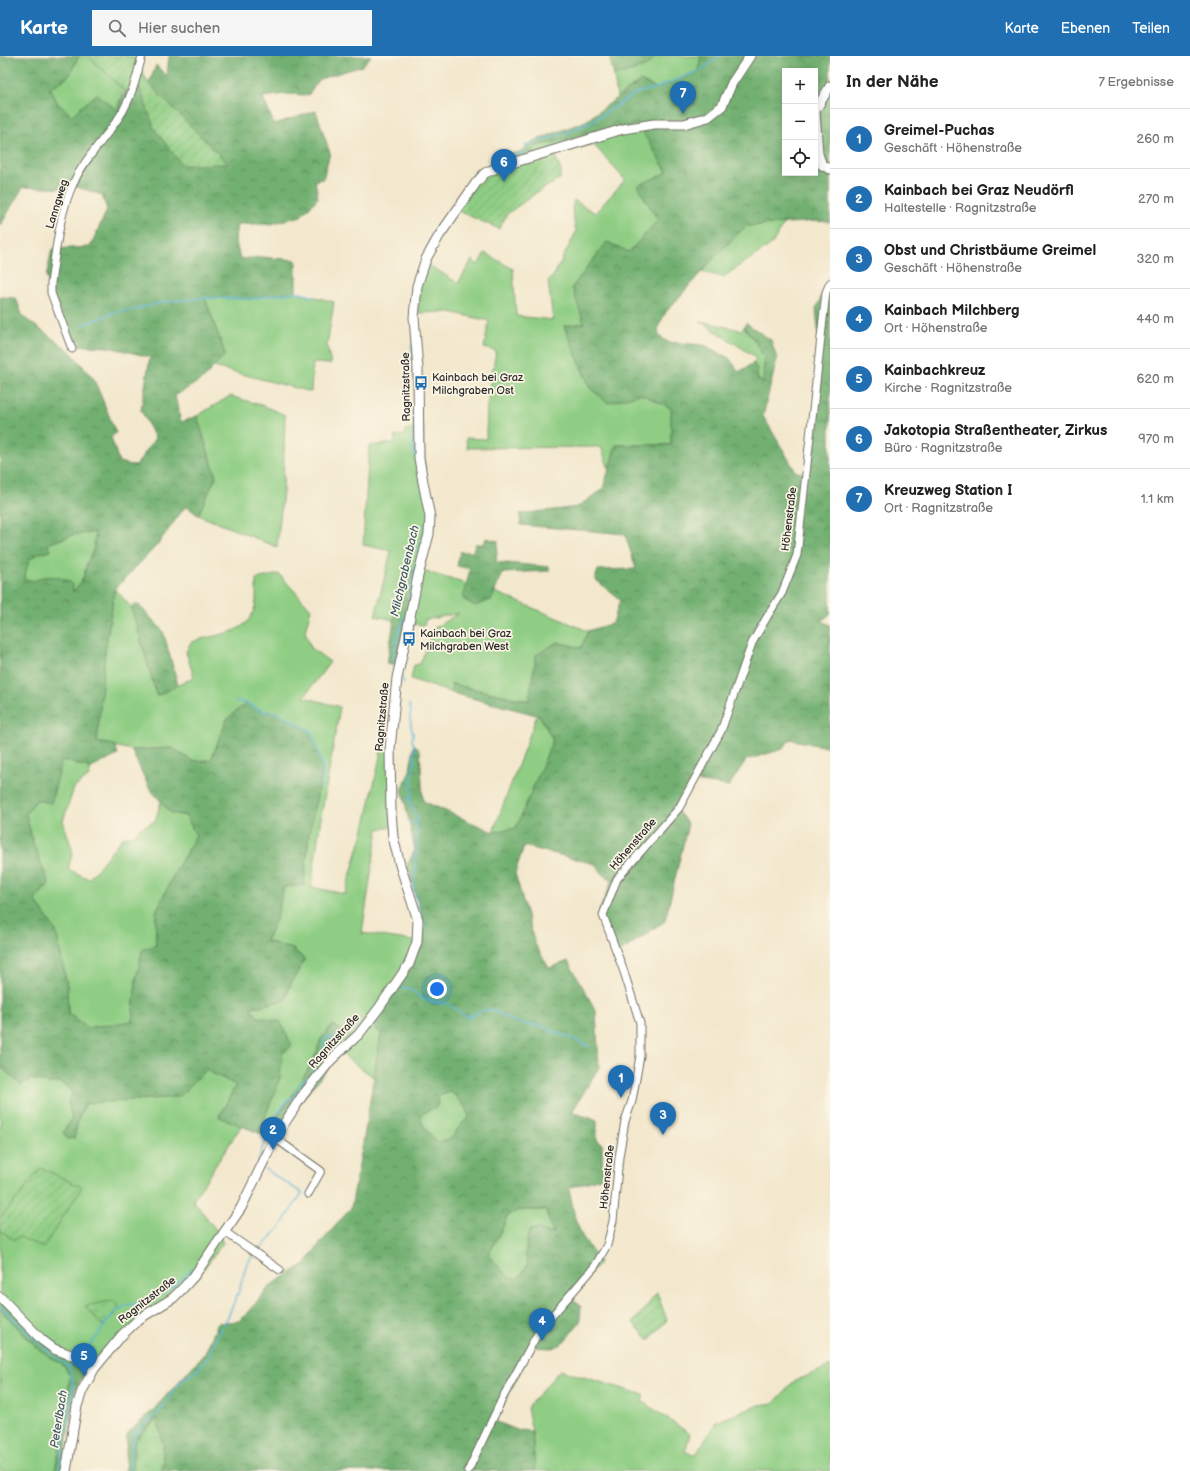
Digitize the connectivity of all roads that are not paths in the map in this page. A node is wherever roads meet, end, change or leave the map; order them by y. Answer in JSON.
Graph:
{"nodes":[{"id":1,"x":142,"y":56,"type":"edge"},
{"id":2,"x":750,"y":56,"type":"edge"},
{"id":3,"x":830,"y":86,"type":"edge"},
{"id":4,"x":830,"y":169,"type":"edge"},
{"id":5,"x":830,"y":283,"type":"edge"},
{"id":6,"x":72,"y":349,"type":"dead end"},
{"id":7,"x":275,"y":1138,"type":"junction"},
{"id":8,"x":308,"y":1194,"type":"dead end"},
{"id":9,"x":225,"y":1232,"type":"junction"},
{"id":10,"x":280,"y":1270,"type":"dead end"},
{"id":11,"x":0,"y":1297,"type":"edge"},
{"id":12,"x":94,"y":1369,"type":"junction"},
{"id":13,"x":66,"y":1471,"type":"edge"},
{"id":14,"x":468,"y":1471,"type":"edge"}],
"edges":[{"from":1,"to":6,"type":"street","name":"Lanngweg"},
{"from":2,"to":7,"type":"main road","name":"Ragnitzstraße"},
{"from":3,"to":4,"type":"main road"},
{"from":5,"to":14,"type":"street","name":"Höhenstraße"},
{"from":7,"to":8,"type":"street"},
{"from":7,"to":9,"type":"main road","name":"Ragnitzstraße"},
{"from":9,"to":10,"type":"street"},
{"from":9,"to":12,"type":"main road","name":"Ragnitzstraße"},
{"from":11,"to":12,"type":"main road"},
{"from":12,"to":13,"type":"main road","name":"Ragnitzstraße"}]}
